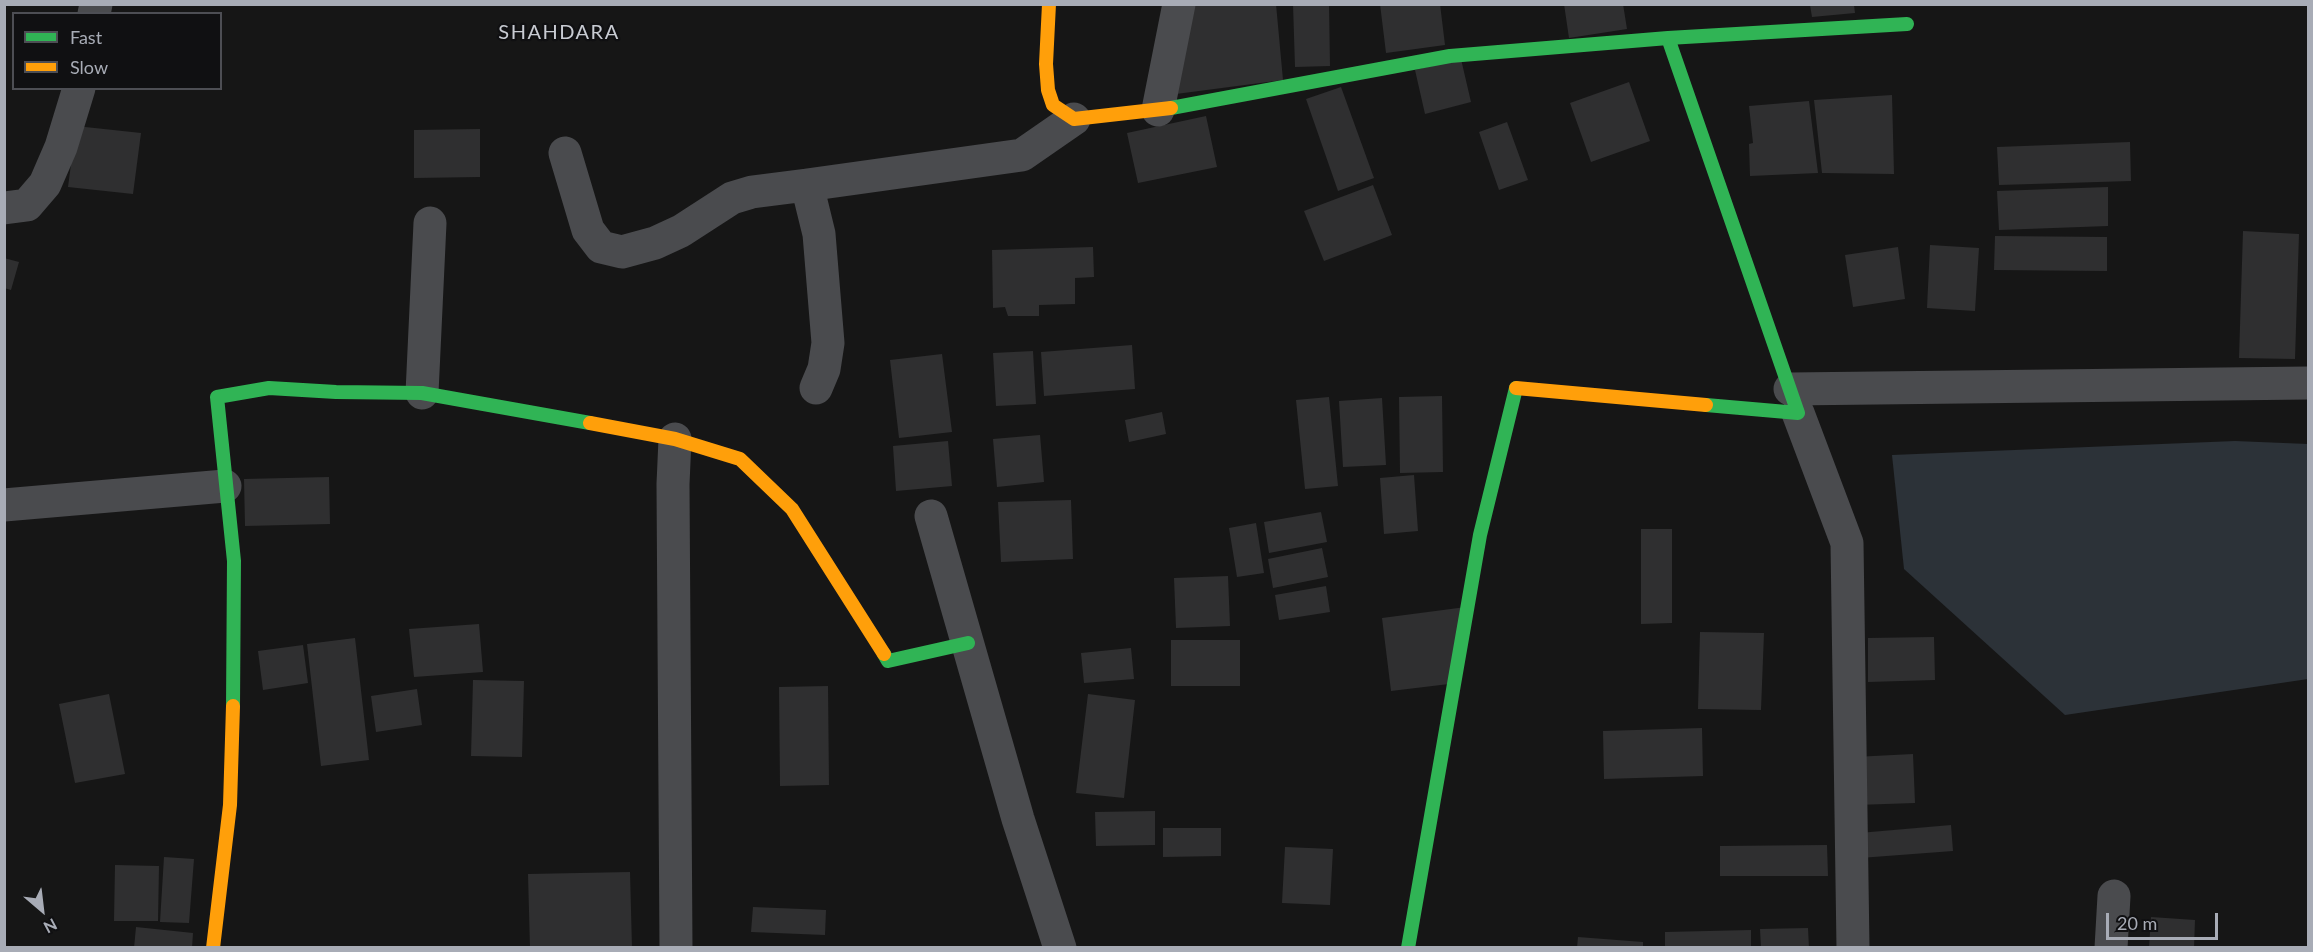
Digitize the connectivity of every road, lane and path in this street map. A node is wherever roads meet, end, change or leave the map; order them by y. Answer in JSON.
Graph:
{"nodes":[{"id":1,"x":1049,"y":4,"type":"edge"},
{"id":2,"x":1179,"y":4,"type":"edge"},
{"id":3,"x":1907,"y":24,"type":"dead end"},
{"id":4,"x":1668,"y":38,"type":"junction"},
{"id":5,"x":78,"y":90,"type":"edge"},
{"id":6,"x":1158,"y":110,"type":"junction"},
{"id":7,"x":1074,"y":119,"type":"junction"},
{"id":8,"x":565,"y":153,"type":"dead end"},
{"id":9,"x":807,"y":185,"type":"junction"},
{"id":10,"x":4,"y":208,"type":"edge"},
{"id":11,"x":430,"y":223,"type":"dead end"},
{"id":12,"x":2308,"y":383,"type":"edge"},
{"id":13,"x":816,"y":388,"type":"dead end"},
{"id":14,"x":422,"y":393,"type":"junction"},
{"id":15,"x":1794,"y":401,"type":"junction"},
{"id":16,"x":675,"y":440,"type":"junction"},
{"id":17,"x":225,"y":486,"type":"junction"},
{"id":18,"x":4,"y":505,"type":"edge"},
{"id":19,"x":931,"y":516,"type":"dead end"},
{"id":20,"x":968,"y":644,"type":"junction"},
{"id":21,"x":2114,"y":896,"type":"dead end"},
{"id":22,"x":213,"y":948,"type":"edge"},
{"id":23,"x":676,"y":948,"type":"edge"},
{"id":24,"x":1060,"y":948,"type":"edge"},
{"id":25,"x":1408,"y":948,"type":"edge"},
{"id":26,"x":1853,"y":948,"type":"edge"},
{"id":27,"x":2111,"y":948,"type":"edge"}],
"edges":[{"from":1,"to":7,"type":"street"},
{"from":2,"to":6,"type":"street"},
{"from":3,"to":4,"type":"street"},
{"from":4,"to":6,"type":"street"},
{"from":4,"to":15,"type":"street"},
{"from":5,"to":10,"type":"street"},
{"from":6,"to":7,"type":"street"},
{"from":7,"to":9,"type":"street"},
{"from":8,"to":9,"type":"street"},
{"from":9,"to":13,"type":"street"},
{"from":11,"to":14,"type":"street"},
{"from":12,"to":15,"type":"street"},
{"from":14,"to":16,"type":"street"},
{"from":14,"to":17,"type":"street"},
{"from":15,"to":25,"type":"street"},
{"from":15,"to":26,"type":"street"},
{"from":16,"to":20,"type":"street"},
{"from":16,"to":23,"type":"street"},
{"from":17,"to":18,"type":"street"},
{"from":17,"to":22,"type":"street"},
{"from":19,"to":20,"type":"street"},
{"from":20,"to":24,"type":"street"},
{"from":21,"to":27,"type":"street"}]}
